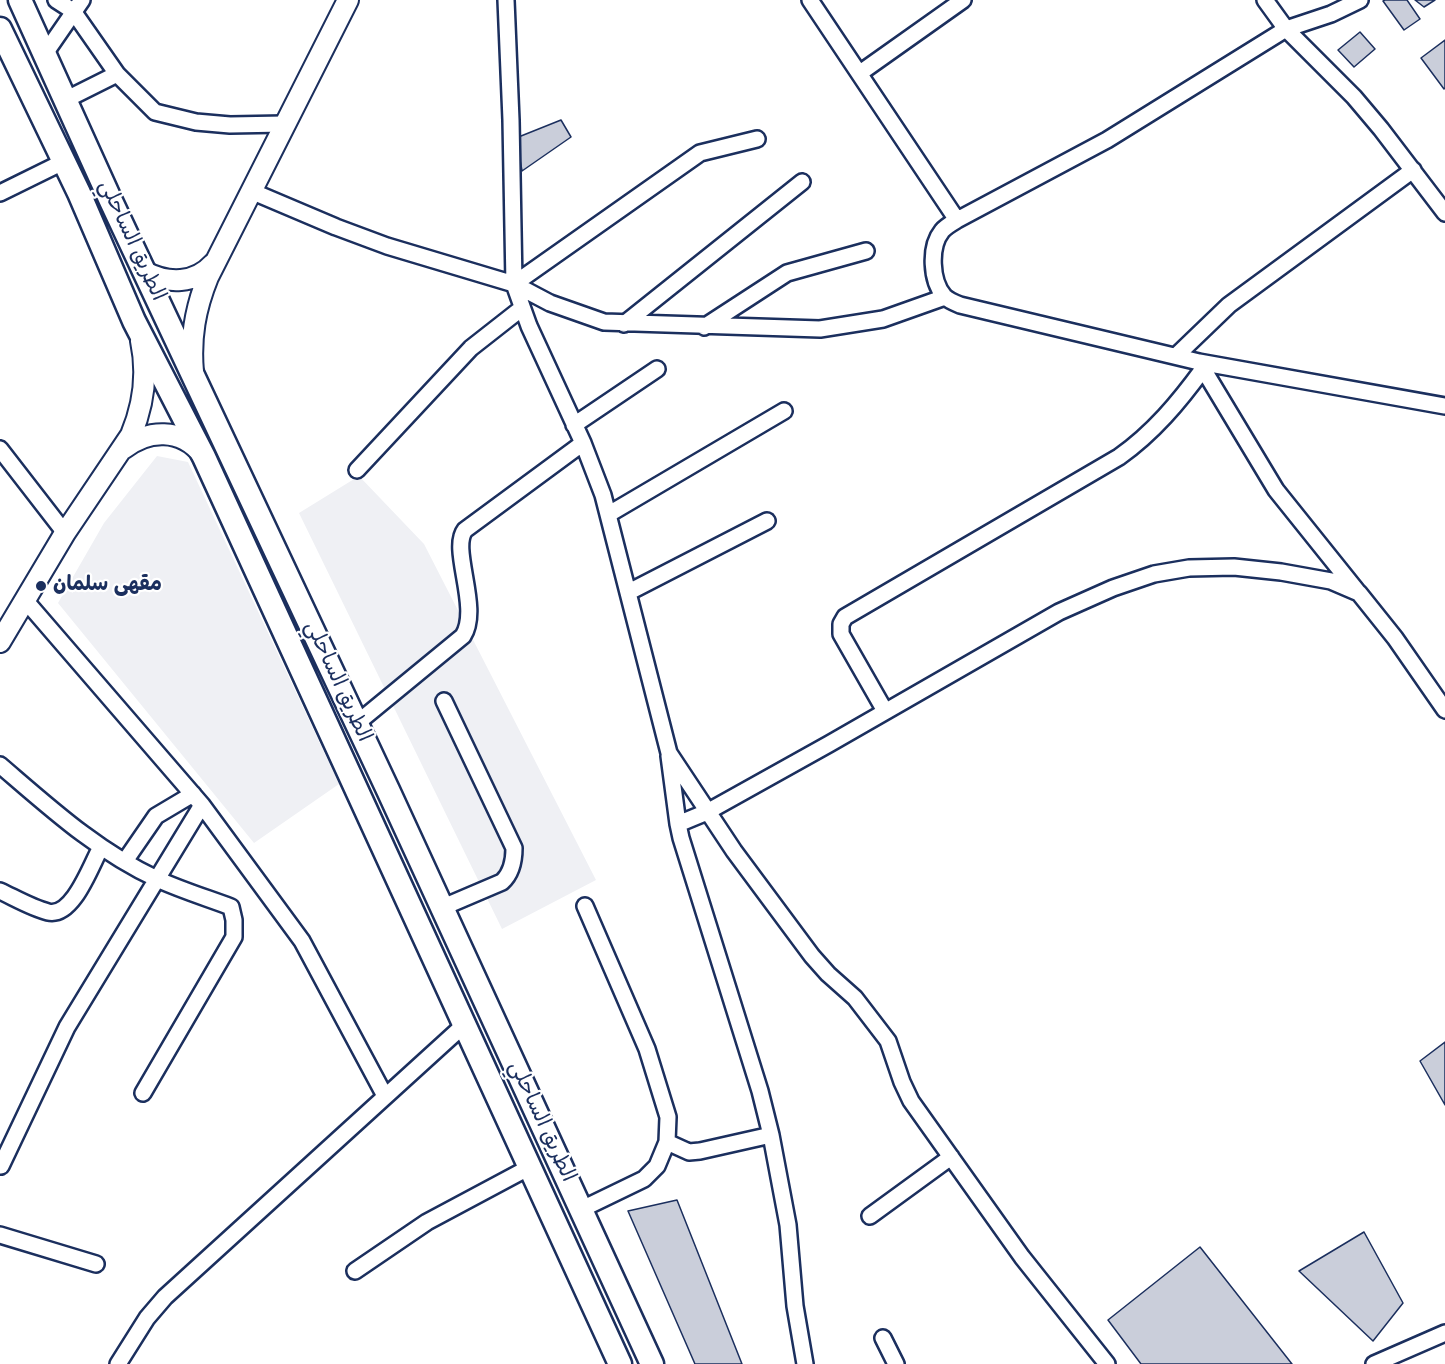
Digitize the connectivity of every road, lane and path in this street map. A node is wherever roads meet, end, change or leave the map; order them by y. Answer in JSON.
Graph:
{"nodes":[{"id":1,"x":20,"y":0,"type":"edge"},
{"id":2,"x":56,"y":0,"type":"edge"},
{"id":3,"x":348,"y":0,"type":"edge"},
{"id":4,"x":506,"y":0,"type":"edge"},
{"id":5,"x":810,"y":0,"type":"edge"},
{"id":6,"x":963,"y":0,"type":"edge"},
{"id":7,"x":1265,"y":0,"type":"edge"},
{"id":8,"x":1360,"y":0,"type":"edge"},
{"id":9,"x":78,"y":5,"type":"edge"},
{"id":10,"x":0,"y":29,"type":"edge"},
{"id":11,"x":1286,"y":29,"type":"junction"},
{"id":12,"x":44,"y":55,"type":"junction"},
{"id":13,"x":860,"y":73,"type":"junction"},
{"id":14,"x":117,"y":74,"type":"junction"},
{"id":15,"x":65,"y":100,"type":"junction"},
{"id":16,"x":284,"y":124,"type":"junction"},
{"id":17,"x":757,"y":139,"type":"dead end"},
{"id":18,"x":63,"y":162,"type":"junction"},
{"id":19,"x":1413,"y":170,"type":"junction"},
{"id":20,"x":802,"y":182,"type":"dead end"},
{"id":21,"x":251,"y":191,"type":"junction"},
{"id":22,"x":0,"y":193,"type":"edge"},
{"id":23,"x":1445,"y":213,"type":"edge"},
{"id":24,"x":957,"y":220,"type":"junction"},
{"id":25,"x":866,"y":251,"type":"dead end"},
{"id":26,"x":217,"y":259,"type":"junction"},
{"id":27,"x":145,"y":272,"type":"junction"},
{"id":28,"x":514,"y":284,"type":"junction"},
{"id":29,"x":945,"y":297,"type":"junction"},
{"id":30,"x":522,"y":308,"type":"junction"},
{"id":31,"x":135,"y":321,"type":"junction"},
{"id":32,"x":624,"y":324,"type":"junction"},
{"id":33,"x":704,"y":327,"type":"junction"},
{"id":34,"x":1176,"y":356,"type":"junction"},
{"id":35,"x":1201,"y":365,"type":"junction"},
{"id":36,"x":657,"y":369,"type":"dead end"},
{"id":37,"x":193,"y":373,"type":"junction"},
{"id":38,"x":1445,"y":406,"type":"edge"},
{"id":39,"x":784,"y":411,"type":"dead end"},
{"id":40,"x":574,"y":425,"type":"junction"},
{"id":41,"x":583,"y":443,"type":"junction"},
{"id":42,"x":0,"y":448,"type":"edge"},
{"id":43,"x":123,"y":449,"type":"junction"},
{"id":44,"x":204,"y":457,"type":"junction"},
{"id":45,"x":357,"y":470,"type":"dead end"},
{"id":46,"x":609,"y":514,"type":"junction"},
{"id":47,"x":767,"y":521,"type":"dead end"},
{"id":48,"x":65,"y":533,"type":"junction"},
{"id":49,"x":629,"y":592,"type":"junction"},
{"id":50,"x":1359,"y":593,"type":"junction"},
{"id":51,"x":25,"y":600,"type":"junction"},
{"id":52,"x":0,"y":642,"type":"edge"},
{"id":53,"x":444,"y":701,"type":"dead end"},
{"id":54,"x":1445,"y":710,"type":"edge"},
{"id":55,"x":885,"y":711,"type":"junction"},
{"id":56,"x":356,"y":724,"type":"junction"},
{"id":57,"x":669,"y":753,"type":"junction"},
{"id":58,"x":0,"y":765,"type":"edge"},
{"id":59,"x":198,"y":799,"type":"junction"},
{"id":60,"x":707,"y":812,"type":"junction"},
{"id":61,"x":678,"y":824,"type":"junction"},
{"id":62,"x":101,"y":847,"type":"junction"},
{"id":63,"x":125,"y":861,"type":"junction"},
{"id":64,"x":157,"y":879,"type":"junction"},
{"id":65,"x":0,"y":891,"type":"edge"},
{"id":66,"x":585,"y":906,"type":"dead end"},
{"id":67,"x":441,"y":908,"type":"junction"},
{"id":68,"x":464,"y":1025,"type":"junction"},
{"id":69,"x":143,"y":1093,"type":"dead end"},
{"id":70,"x":385,"y":1096,"type":"junction"},
{"id":71,"x":771,"y":1135,"type":"junction"},
{"id":72,"x":667,"y":1142,"type":"junction"},
{"id":73,"x":951,"y":1157,"type":"junction"},
{"id":74,"x":1,"y":1166,"type":"edge"},
{"id":75,"x":530,"y":1167,"type":"junction"},
{"id":76,"x":582,"y":1209,"type":"junction"},
{"id":77,"x":870,"y":1216,"type":"dead end"},
{"id":78,"x":0,"y":1235,"type":"edge"},
{"id":79,"x":96,"y":1264,"type":"dead end"},
{"id":80,"x":355,"y":1271,"type":"dead end"},
{"id":81,"x":1445,"y":1334,"type":"edge"},
{"id":82,"x":883,"y":1338,"type":"dead end"},
{"id":83,"x":118,"y":1364,"type":"edge"},
{"id":84,"x":620,"y":1364,"type":"edge"},
{"id":85,"x":652,"y":1364,"type":"edge"},
{"id":86,"x":805,"y":1364,"type":"edge"},
{"id":87,"x":896,"y":1364,"type":"edge"},
{"id":88,"x":1107,"y":1364,"type":"edge"},
{"id":89,"x":1374,"y":1364,"type":"edge"}],
"edges":[{"from":1,"to":12,"type":"highway","name":"الطريق الساحلي"},
{"from":2,"to":9,"type":"street"},
{"from":3,"to":16,"type":"main road"},
{"from":4,"to":28,"type":"street"},
{"from":5,"to":13,"type":"street"},
{"from":6,"to":13,"type":"street"},
{"from":7,"to":11,"type":"street"},
{"from":8,"to":11,"type":"street"},
{"from":9,"to":12,"type":"street"},
{"from":9,"to":14,"type":"street"},
{"from":10,"to":18,"type":"highway","name":"الطريق الساحلي"},
{"from":11,"to":19,"type":"street"},
{"from":11,"to":24,"type":"street"},
{"from":12,"to":15,"type":"highway","name":"الطريق الساحلي"},
{"from":13,"to":24,"type":"street"},
{"from":14,"to":15,"type":"street"},
{"from":14,"to":16,"type":"street"},
{"from":15,"to":27,"type":"highway","name":"الطريق الساحلي"},
{"from":16,"to":21,"type":"main road"},
{"from":17,"to":28,"type":"street"},
{"from":18,"to":22,"type":"street"},
{"from":18,"to":31,"type":"highway","name":"الطريق الساحلي"},
{"from":19,"to":23,"type":"street"},
{"from":19,"to":34,"type":"street"},
{"from":20,"to":32,"type":"street"},
{"from":21,"to":26,"type":"main road"},
{"from":21,"to":28,"type":"street"},
{"from":24,"to":29,"type":"street"},
{"from":25,"to":33,"type":"street"},
{"from":26,"to":27,"type":"main road"},
{"from":26,"to":37,"type":"main road"},
{"from":27,"to":37,"type":"highway","name":"الطريق الساحلي"},
{"from":28,"to":30,"type":"street"},
{"from":28,"to":32,"type":"street"},
{"from":29,"to":33,"type":"street"},
{"from":29,"to":34,"type":"street"},
{"from":30,"to":40,"type":"street"},
{"from":30,"to":45,"type":"street"},
{"from":31,"to":43,"type":"main road"},
{"from":31,"to":44,"type":"highway","name":"الطريق الساحلي"},
{"from":32,"to":33,"type":"street"},
{"from":34,"to":35,"type":"street"},
{"from":35,"to":38,"type":"street"},
{"from":35,"to":50,"type":"street"},
{"from":35,"to":55,"type":"street"},
{"from":36,"to":40,"type":"street"},
{"from":37,"to":56,"type":"highway","name":"الطريق الساحلي"},
{"from":39,"to":46,"type":"street"},
{"from":40,"to":41,"type":"street"},
{"from":41,"to":46,"type":"street"},
{"from":41,"to":56,"type":"street"},
{"from":42,"to":48,"type":"street"},
{"from":43,"to":44,"type":"main road"},
{"from":43,"to":48,"type":"main road"},
{"from":44,"to":68,"type":"highway","name":"الطريق الساحلي"},
{"from":46,"to":49,"type":"street"},
{"from":47,"to":49,"type":"street"},
{"from":48,"to":51,"type":"main road"},
{"from":49,"to":57,"type":"street"},
{"from":50,"to":54,"type":"street"},
{"from":50,"to":55,"type":"street"},
{"from":51,"to":52,"type":"main road"},
{"from":51,"to":59,"type":"street"},
{"from":53,"to":67,"type":"street"},
{"from":55,"to":60,"type":"street"},
{"from":56,"to":67,"type":"highway","name":"الطريق الساحلي"},
{"from":57,"to":60,"type":"street"},
{"from":57,"to":61,"type":"street"},
{"from":58,"to":62,"type":"street"},
{"from":59,"to":63,"type":"street"},
{"from":59,"to":64,"type":"street"},
{"from":59,"to":70,"type":"street"},
{"from":60,"to":61,"type":"street"},
{"from":60,"to":73,"type":"street"},
{"from":61,"to":71,"type":"street"},
{"from":62,"to":63,"type":"street"},
{"from":62,"to":65,"type":"street"},
{"from":63,"to":64,"type":"street"},
{"from":64,"to":69,"type":"street"},
{"from":64,"to":74,"type":"street"},
{"from":66,"to":72,"type":"street"},
{"from":67,"to":76,"type":"highway","name":"الطريق الساحلي"},
{"from":68,"to":70,"type":"street"},
{"from":68,"to":75,"type":"highway","name":"الطريق الساحلي"},
{"from":70,"to":83,"type":"street"},
{"from":71,"to":72,"type":"street"},
{"from":71,"to":86,"type":"street"},
{"from":72,"to":76,"type":"street"},
{"from":73,"to":77,"type":"street"},
{"from":73,"to":88,"type":"street"},
{"from":75,"to":80,"type":"street"},
{"from":75,"to":84,"type":"highway","name":"الطريق الساحلي"},
{"from":76,"to":85,"type":"highway","name":"الطريق الساحلي"},
{"from":78,"to":79,"type":"street"},
{"from":81,"to":89,"type":"street"},
{"from":82,"to":87,"type":"street"}]}
